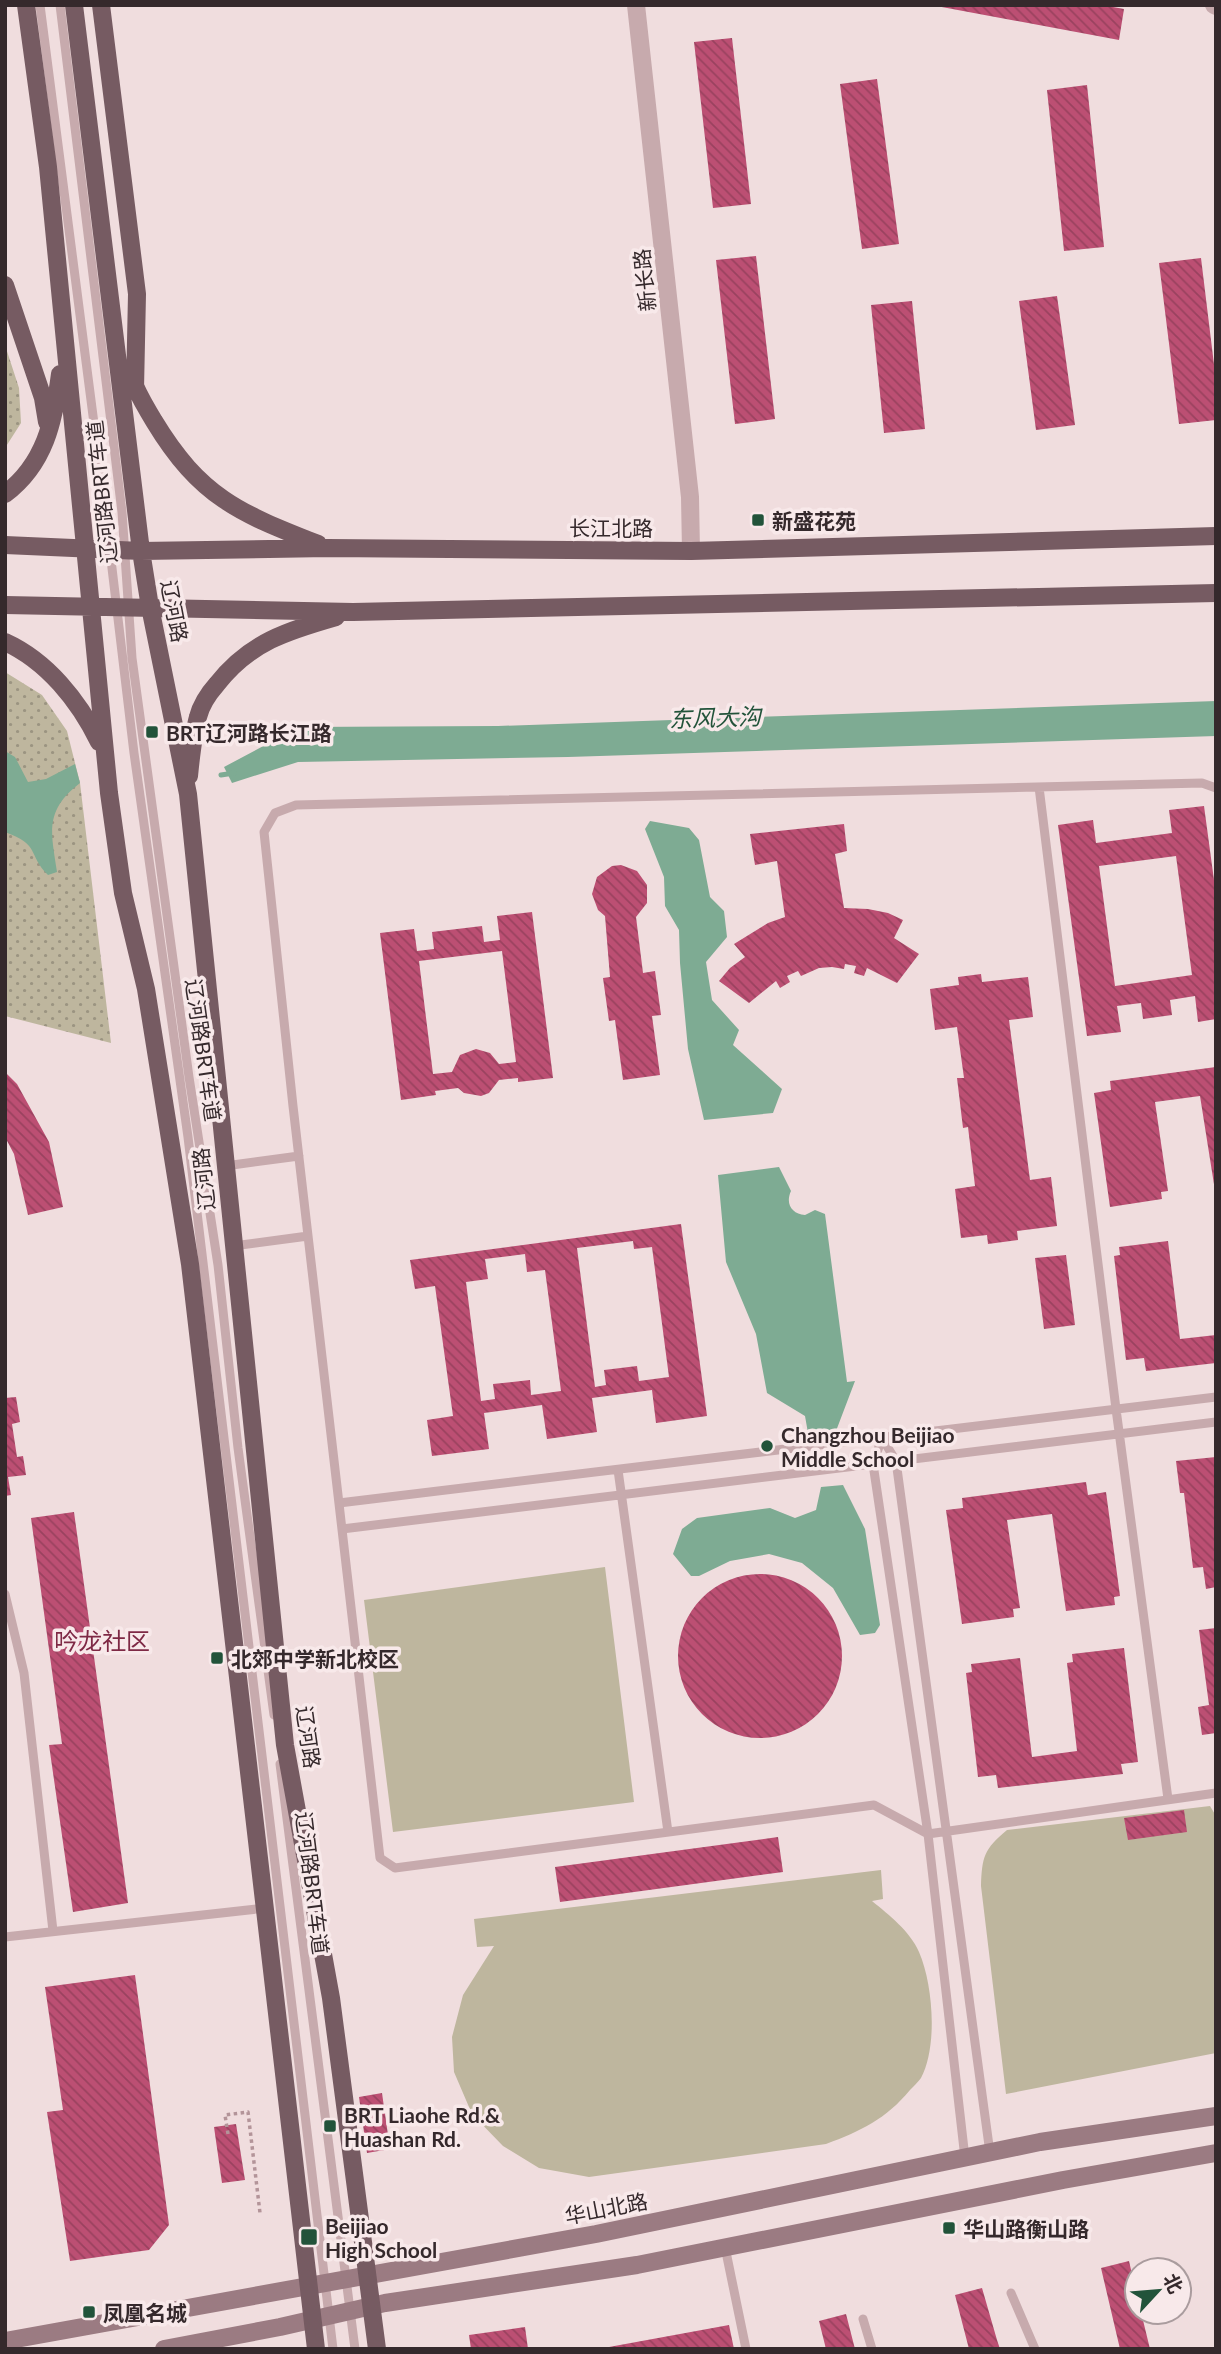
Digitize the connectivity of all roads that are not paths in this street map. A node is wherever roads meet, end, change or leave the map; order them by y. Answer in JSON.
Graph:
{"nodes":[{"id":1,"x":26,"y":5,"type":"edge"},
{"id":2,"x":40,"y":5,"type":"edge"},
{"id":3,"x":60,"y":5,"type":"edge"},
{"id":4,"x":74,"y":5,"type":"edge"},
{"id":5,"x":101,"y":5,"type":"edge"},
{"id":6,"x":636,"y":5,"type":"edge"},
{"id":7,"x":5,"y":285,"type":"edge"},
{"id":8,"x":112,"y":312,"type":"junction"},
{"id":9,"x":64,"y":342,"type":"junction"},
{"id":10,"x":135,"y":389,"type":"junction"},
{"id":11,"x":44,"y":444,"type":"junction"},
{"id":12,"x":5,"y":494,"type":"edge"},
{"id":13,"x":1216,"y":536,"type":"edge"},
{"id":14,"x":5,"y":545,"type":"edge"},
{"id":15,"x":85,"y":548,"type":"junction"},
{"id":16,"x":328,"y":548,"type":"junction"},
{"id":17,"x":126,"y":550,"type":"junction"},
{"id":18,"x":691,"y":551,"type":"junction"},
{"id":19,"x":1216,"y":593,"type":"edge"},
{"id":20,"x":5,"y":604,"type":"edge"},
{"id":21,"x":90,"y":606,"type":"junction"},
{"id":22,"x":122,"y":607,"type":"junction"},
{"id":23,"x":150,"y":607,"type":"junction"},
{"id":24,"x":353,"y":612,"type":"junction"},
{"id":25,"x":5,"y":642,"type":"edge"},
{"id":26,"x":185,"y":754,"type":"junction"},
{"id":27,"x":105,"y":755,"type":"junction"},
{"id":28,"x":1038,"y":787,"type":"junction"},
{"id":29,"x":1216,"y":788,"type":"edge"},
{"id":30,"x":299,"y":1156,"type":"junction"},
{"id":31,"x":225,"y":1166,"type":"junction"},
{"id":32,"x":308,"y":1236,"type":"junction"},
{"id":33,"x":233,"y":1246,"type":"junction"},
{"id":34,"x":1216,"y":1397,"type":"edge"},
{"id":35,"x":1116,"y":1409,"type":"junction"},
{"id":36,"x":1216,"y":1422,"type":"edge"},
{"id":37,"x":1119,"y":1434,"type":"junction"},
{"id":38,"x":882,"y":1438,"type":"junction"},
{"id":39,"x":896,"y":1461,"type":"junction"},
{"id":40,"x":873,"y":1464,"type":"junction"},
{"id":41,"x":618,"y":1470,"type":"junction"},
{"id":42,"x":621,"y":1495,"type":"junction"},
{"id":43,"x":339,"y":1503,"type":"junction"},
{"id":44,"x":342,"y":1529,"type":"junction"},
{"id":45,"x":5,"y":1594,"type":"edge"},
{"id":46,"x":1216,"y":1793,"type":"edge"},
{"id":47,"x":1168,"y":1800,"type":"junction"},
{"id":48,"x":947,"y":1831,"type":"junction"},
{"id":49,"x":668,"y":1832,"type":"junction"},
{"id":50,"x":928,"y":1834,"type":"junction"},
{"id":51,"x":266,"y":1908,"type":"junction"},
{"id":52,"x":52,"y":1931,"type":"junction"},
{"id":53,"x":5,"y":1937,"type":"edge"},
{"id":54,"x":1216,"y":2116,"type":"edge"},
{"id":55,"x":990,"y":2153,"type":"junction"},
{"id":56,"x":1216,"y":2153,"type":"edge"},
{"id":57,"x":965,"y":2158,"type":"junction"},
{"id":58,"x":725,"y":2247,"type":"junction"},
{"id":59,"x":367,"y":2276,"type":"junction"},
{"id":60,"x":346,"y":2280,"type":"junction"},
{"id":61,"x":317,"y":2285,"type":"junction"},
{"id":62,"x":1011,"y":2293,"type":"dead end"},
{"id":63,"x":370,"y":2306,"type":"junction"},
{"id":64,"x":350,"y":2310,"type":"junction"},
{"id":65,"x":321,"y":2317,"type":"junction"},
{"id":66,"x":863,"y":2319,"type":"dead end"},
{"id":67,"x":5,"y":2342,"type":"edge"},
{"id":68,"x":164,"y":2349,"type":"edge"},
{"id":69,"x":316,"y":2349,"type":"edge"},
{"id":70,"x":333,"y":2349,"type":"edge"},
{"id":71,"x":355,"y":2349,"type":"edge"},
{"id":72,"x":377,"y":2349,"type":"edge"},
{"id":73,"x":746,"y":2349,"type":"edge"},
{"id":74,"x":872,"y":2349,"type":"edge"},
{"id":75,"x":1035,"y":2349,"type":"edge"}],
"edges":[{"from":1,"to":9,"type":"main road","name":"辽河路"},
{"from":2,"to":17,"type":"lane","name":"辽河路BRT车道"},
{"from":3,"to":17,"type":"lane","name":"辽河路BRT车道"},
{"from":4,"to":8,"type":"main road","name":"辽河路"},
{"from":5,"to":10,"type":"main road"},
{"from":6,"to":18,"type":"street","name":"新长路"},
{"from":7,"to":11,"type":"main road"},
{"from":8,"to":10,"type":"main road"},
{"from":8,"to":17,"type":"main road","name":"辽河路"},
{"from":9,"to":11,"type":"main road"},
{"from":9,"to":15,"type":"main road","name":"辽河路"},
{"from":10,"to":16,"type":"main road"},
{"from":11,"to":12,"type":"main road"},
{"from":13,"to":18,"type":"main road","name":"长江北路"},
{"from":14,"to":15,"type":"main road","name":"长江北路"},
{"from":15,"to":17,"type":"main road","name":"长江北路"},
{"from":15,"to":21,"type":"main road","name":"辽河路"},
{"from":16,"to":17,"type":"main road","name":"长江北路"},
{"from":16,"to":18,"type":"main road","name":"长江北路"},
{"from":17,"to":22,"type":"lane","name":"辽河路BRT车道"},
{"from":17,"to":22,"type":"lane","name":"辽河路BRT车道"},
{"from":17,"to":23,"type":"main road","name":"辽河路"},
{"from":19,"to":24,"type":"main road"},
{"from":20,"to":21,"type":"main road"},
{"from":21,"to":22,"type":"main road"},
{"from":21,"to":27,"type":"main road","name":"辽河路"},
{"from":22,"to":23,"type":"main road"},
{"from":22,"to":60,"type":"lane","name":"辽河路BRT车道"},
{"from":22,"to":61,"type":"lane","name":"辽河路BRT车道"},
{"from":23,"to":24,"type":"main road"},
{"from":23,"to":26,"type":"main road","name":"辽河路"},
{"from":24,"to":26,"type":"main road"},
{"from":25,"to":27,"type":"main road"},
{"from":26,"to":31,"type":"main road","name":"辽河路"},
{"from":27,"to":51,"type":"main road","name":"辽河路"},
{"from":28,"to":29,"type":"lane"},
{"from":28,"to":30,"type":"lane"},
{"from":28,"to":35,"type":"lane"},
{"from":30,"to":31,"type":"lane"},
{"from":30,"to":32,"type":"lane"},
{"from":31,"to":33,"type":"main road","name":"辽河路"},
{"from":32,"to":33,"type":"lane"},
{"from":32,"to":43,"type":"lane"},
{"from":33,"to":59,"type":"main road","name":"辽河路"},
{"from":34,"to":35,"type":"lane"},
{"from":35,"to":37,"type":"lane"},
{"from":35,"to":38,"type":"lane"},
{"from":36,"to":37,"type":"lane"},
{"from":37,"to":39,"type":"lane"},
{"from":37,"to":47,"type":"lane"},
{"from":38,"to":39,"type":"lane"},
{"from":38,"to":40,"type":"lane"},
{"from":38,"to":41,"type":"lane"},
{"from":39,"to":40,"type":"lane"},
{"from":39,"to":48,"type":"lane"},
{"from":40,"to":42,"type":"lane"},
{"from":40,"to":50,"type":"lane"},
{"from":41,"to":42,"type":"lane"},
{"from":41,"to":43,"type":"lane"},
{"from":42,"to":44,"type":"lane"},
{"from":42,"to":49,"type":"lane"},
{"from":43,"to":44,"type":"lane"},
{"from":44,"to":49,"type":"lane"},
{"from":45,"to":52,"type":"lane"},
{"from":46,"to":47,"type":"lane"},
{"from":47,"to":48,"type":"lane"},
{"from":48,"to":50,"type":"lane"},
{"from":48,"to":55,"type":"lane"},
{"from":49,"to":50,"type":"lane"},
{"from":50,"to":57,"type":"lane"},
{"from":51,"to":52,"type":"lane"},
{"from":51,"to":61,"type":"main road","name":"辽河路"},
{"from":52,"to":53,"type":"lane"},
{"from":54,"to":55,"type":"main road","name":"华山北路"},
{"from":55,"to":57,"type":"main road","name":"华山北路"},
{"from":56,"to":58,"type":"main road"},
{"from":57,"to":59,"type":"main road","name":"华山北路"},
{"from":58,"to":63,"type":"main road"},
{"from":58,"to":73,"type":"lane"},
{"from":59,"to":60,"type":"main road","name":"华山北路"},
{"from":59,"to":63,"type":"main road","name":"辽河路"},
{"from":60,"to":61,"type":"main road","name":"华山北路"},
{"from":60,"to":64,"type":"lane","name":"辽河路BRT车道"},
{"from":61,"to":65,"type":"main road","name":"辽河路"},
{"from":61,"to":67,"type":"main road","name":"华山北路"},
{"from":62,"to":75,"type":"lane"},
{"from":63,"to":64,"type":"main road"},
{"from":63,"to":72,"type":"main road","name":"辽河路"},
{"from":64,"to":65,"type":"main road"},
{"from":64,"to":71,"type":"lane","name":"辽河路BRT车道"},
{"from":65,"to":68,"type":"main road"},
{"from":65,"to":69,"type":"main road","name":"辽河路"},
{"from":65,"to":70,"type":"lane"},
{"from":66,"to":74,"type":"lane"}]}
